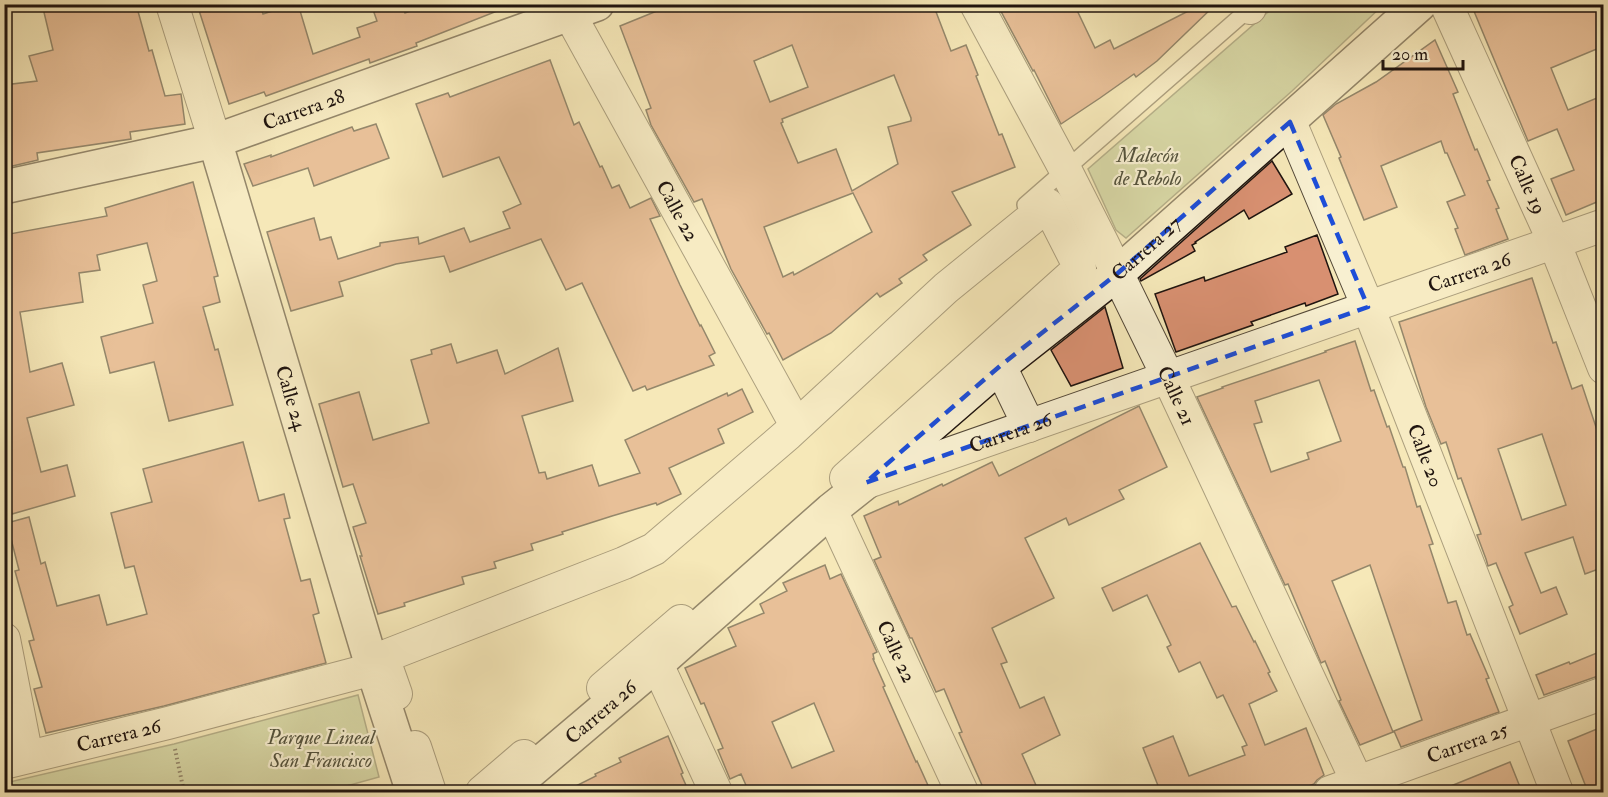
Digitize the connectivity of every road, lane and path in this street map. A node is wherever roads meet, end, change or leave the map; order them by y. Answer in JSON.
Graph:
{"nodes":[{"id":1,"x":172,"y":4,"type":"edge"},
{"id":2,"x":976,"y":4,"type":"edge"},
{"id":3,"x":1420,"y":4,"type":"edge"},
{"id":4,"x":1446,"y":4,"type":"edge"},
{"id":5,"x":1249,"y":6,"type":"edge"},
{"id":6,"x":577,"y":8,"type":"edge"},
{"id":7,"x":1290,"y":122,"type":"junction"},
{"id":8,"x":215,"y":141,"type":"junction"},
{"id":9,"x":1068,"y":176,"type":"junction"},
{"id":10,"x":4,"y":187,"type":"edge"},
{"id":11,"x":1604,"y":225,"type":"edge"},
{"id":12,"x":1554,"y":242,"type":"junction"},
{"id":13,"x":1118,"y":273,"type":"junction"},
{"id":14,"x":1368,"y":307,"type":"junction"},
{"id":15,"x":1000,"y":366,"type":"junction"},
{"id":16,"x":1604,"y":368,"type":"edge"},
{"id":17,"x":1168,"y":377,"type":"junction"},
{"id":18,"x":791,"y":416,"type":"joint"},
{"id":19,"x":1029,"y":426,"type":"junction"},
{"id":20,"x":865,"y":483,"type":"junction"},
{"id":21,"x":831,"y":510,"type":"junction"},
{"id":22,"x":650,"y":538,"type":"dead end"},
{"id":23,"x":4,"y":639,"type":"edge"},
{"id":24,"x":370,"y":659,"type":"junction"},
{"id":25,"x":657,"y":664,"type":"junction"},
{"id":26,"x":1604,"y":693,"type":"edge"},
{"id":27,"x":1529,"y":721,"type":"junction"},
{"id":28,"x":168,"y":723,"type":"junction"},
{"id":29,"x":16,"y":760,"type":"edge"},
{"id":30,"x":409,"y":778,"type":"edge"},
{"id":31,"x":1350,"y":789,"type":"edge"},
{"id":32,"x":184,"y":792,"type":"edge"},
{"id":33,"x":430,"y":792,"type":"edge"},
{"id":34,"x":482,"y":792,"type":"edge"},
{"id":35,"x":506,"y":792,"type":"edge"},
{"id":36,"x":716,"y":792,"type":"edge"},
{"id":37,"x":962,"y":792,"type":"edge"},
{"id":38,"x":1557,"y":792,"type":"edge"}],
"edges":[{"from":1,"to":8,"type":"street","name":"Calle 24"},
{"from":2,"to":9,"type":"street","name":"Calle 21"},
{"from":3,"to":7,"type":"street","name":"Carrera 27"},
{"from":4,"to":12,"type":"street","name":"Calle 19"},
{"from":5,"to":9,"type":"lane"},
{"from":6,"to":8,"type":"street","name":"Carrera 28"},
{"from":6,"to":18,"type":"street","name":"Calle 22"},
{"from":7,"to":13,"type":"street","name":"Carrera 27"},
{"from":7,"to":14,"type":"street","name":"Calle 20"},
{"from":8,"to":10,"type":"street","name":"Carrera 28"},
{"from":8,"to":24,"type":"street","name":"Calle 24"},
{"from":9,"to":13,"type":"street","name":"Calle 21"},
{"from":9,"to":18,"type":"lane"},
{"from":11,"to":12,"type":"street","name":"Carrera 26"},
{"from":12,"to":14,"type":"street","name":"Carrera 26"},
{"from":12,"to":16,"type":"street","name":"Calle 19"},
{"from":13,"to":15,"type":"street","name":"Carrera 27"},
{"from":13,"to":17,"type":"street","name":"Calle 21"},
{"from":14,"to":17,"type":"street","name":"Carrera 26"},
{"from":14,"to":27,"type":"street","name":"Calle 20"},
{"from":15,"to":19,"type":"street"},
{"from":15,"to":20,"type":"street","name":"Carrera 27"},
{"from":17,"to":19,"type":"street","name":"Carrera 26"},
{"from":17,"to":31,"type":"street","name":"Calle 21"},
{"from":19,"to":20,"type":"street","name":"Carrera 26"},
{"from":20,"to":21,"type":"street","name":"Carrera 26"},
{"from":21,"to":25,"type":"street","name":"Carrera 26"},
{"from":21,"to":37,"type":"street","name":"Calle 22"},
{"from":22,"to":24,"type":"street","name":"Carrera 26"},
{"from":23,"to":29,"type":"street"},
{"from":24,"to":28,"type":"street","name":"Carrera 26"},
{"from":24,"to":30,"type":"street","name":"Calle 24"},
{"from":25,"to":35,"type":"street","name":"Carrera 26"},
{"from":25,"to":36,"type":"street"},
{"from":26,"to":27,"type":"street","name":"Carrera 25"},
{"from":27,"to":31,"type":"street","name":"Carrera 25"},
{"from":27,"to":38,"type":"street","name":"Calle 20"},
{"from":28,"to":29,"type":"street","name":"Carrera 26"},
{"from":28,"to":32,"type":"path"},
{"from":33,"to":34,"type":"street"}]}
